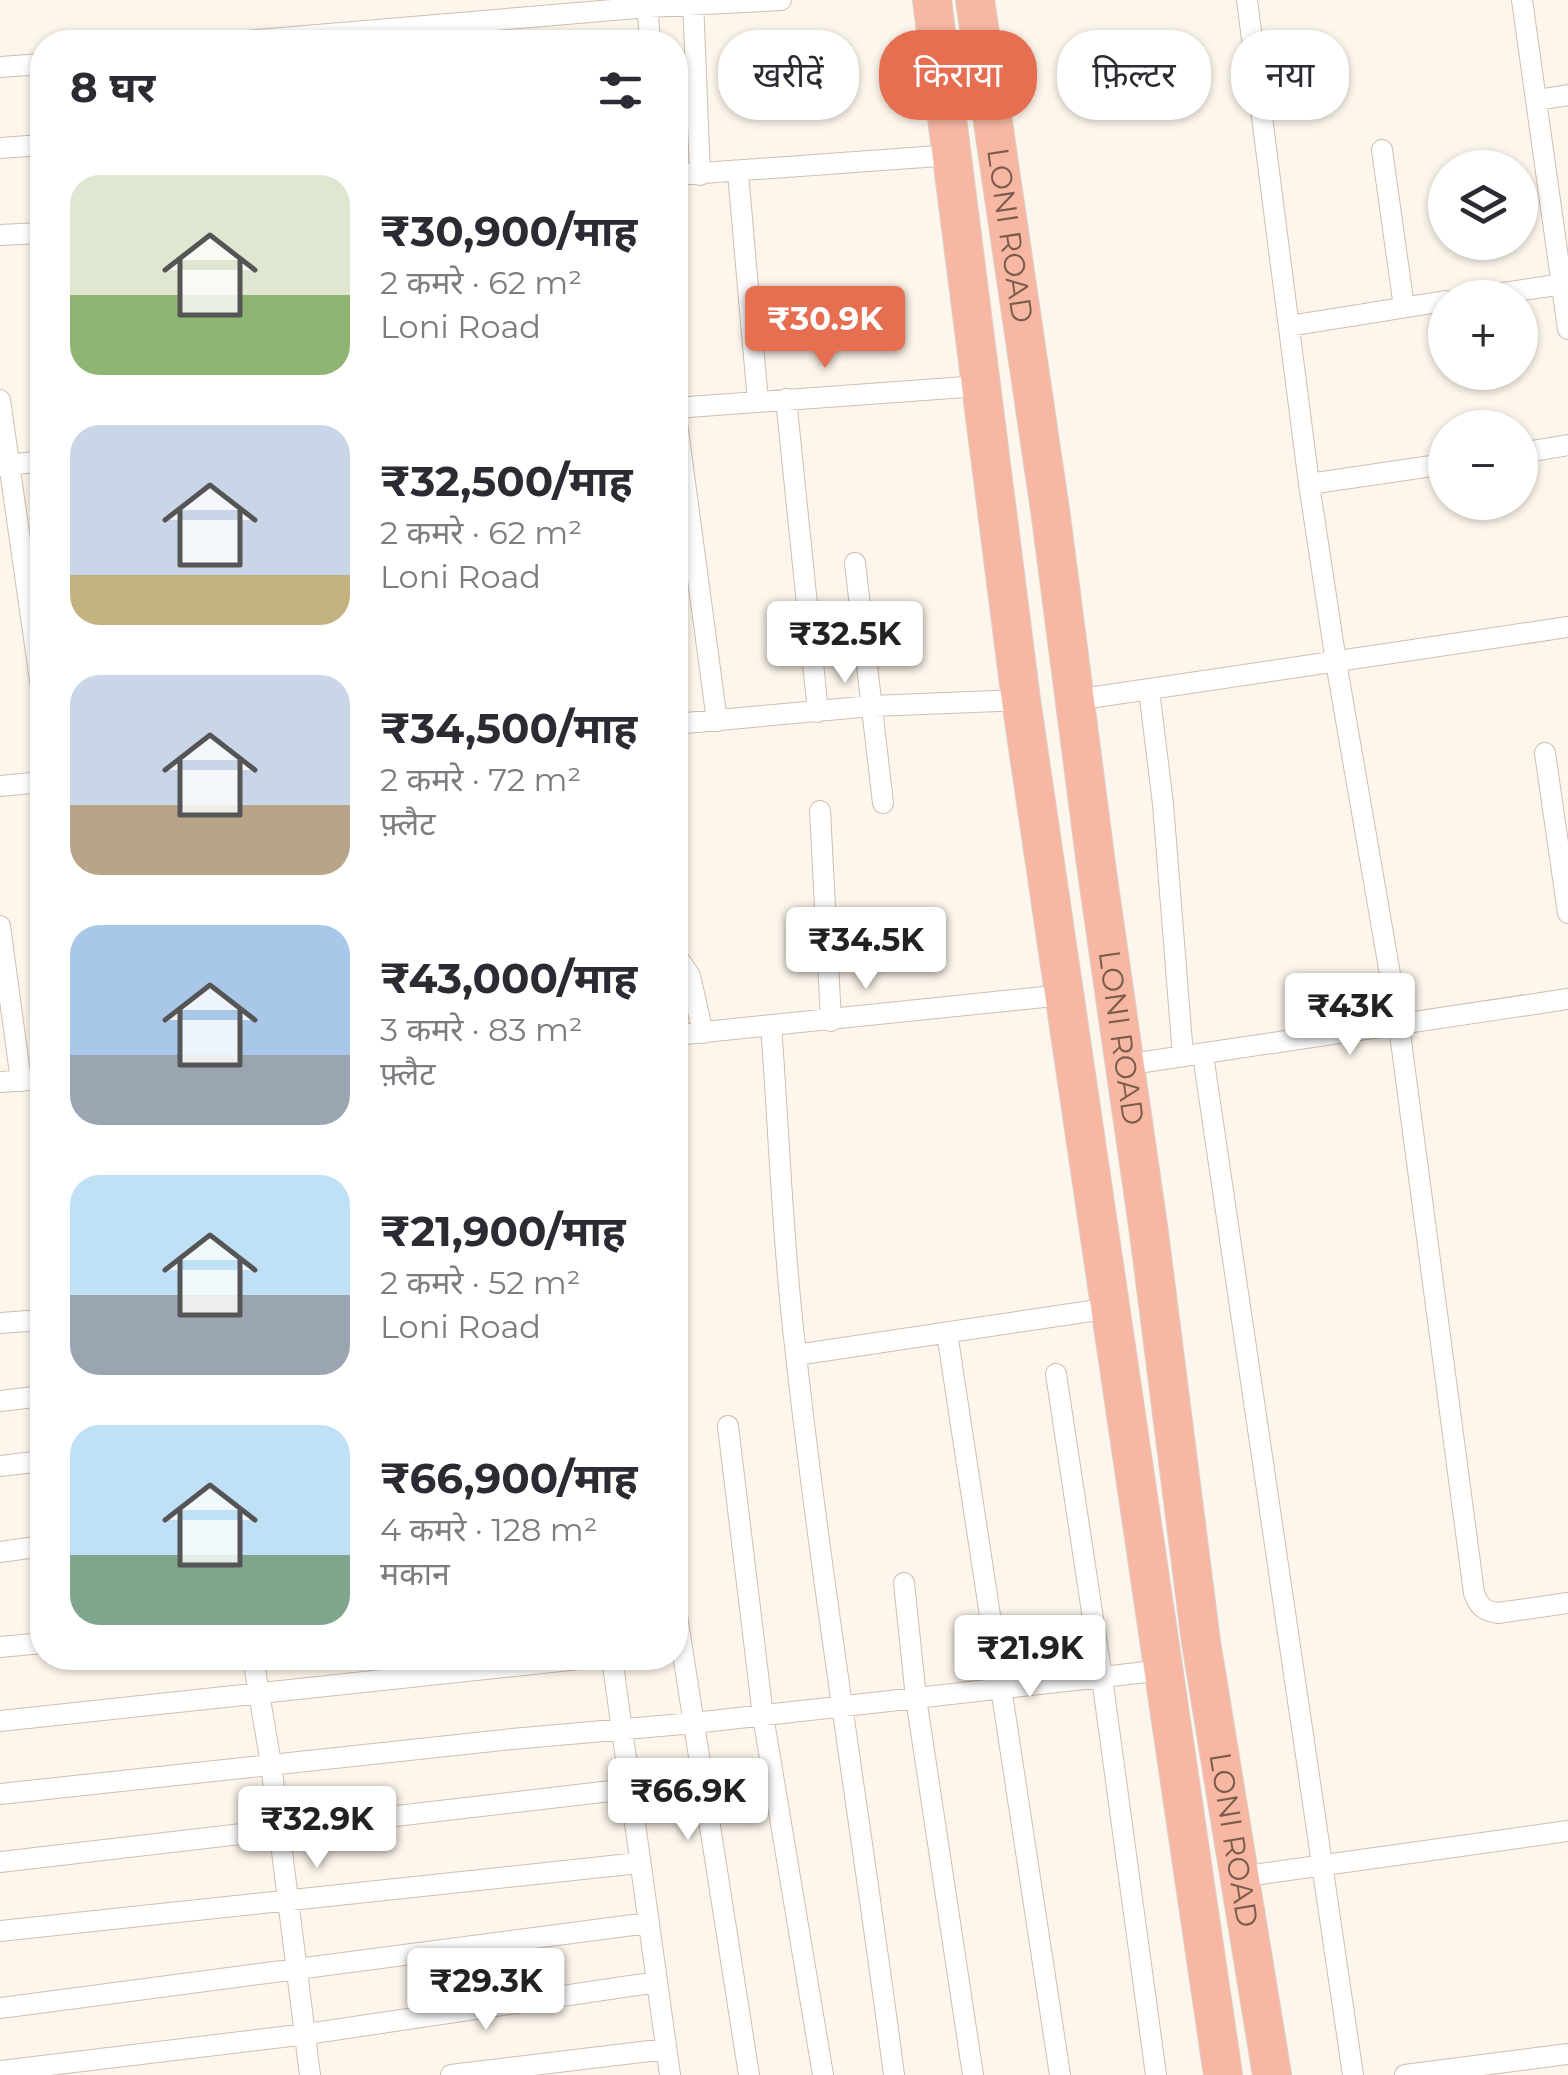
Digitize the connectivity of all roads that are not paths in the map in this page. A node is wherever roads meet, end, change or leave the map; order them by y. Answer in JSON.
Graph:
{"nodes":[{"id":1,"x":780,"y":0,"type":"edge"},
{"id":2,"x":932,"y":0,"type":"edge"},
{"id":3,"x":975,"y":0,"type":"edge"},
{"id":4,"x":1247,"y":0,"type":"edge"},
{"id":5,"x":1522,"y":0,"type":"edge"},
{"id":6,"x":693,"y":2,"type":"edge"},
{"id":7,"x":648,"y":4,"type":"edge"},
{"id":8,"x":365,"y":30,"type":"edge"},
{"id":9,"x":649,"y":30,"type":"edge"},
{"id":10,"x":30,"y":65,"type":"edge"},
{"id":11,"x":0,"y":68,"type":"edge"},
{"id":12,"x":1568,"y":96,"type":"edge"},
{"id":13,"x":697,"y":100,"type":"junction"},
{"id":14,"x":1537,"y":100,"type":"junction"},
{"id":15,"x":688,"y":101,"type":"edge"},
{"id":16,"x":30,"y":146,"type":"edge"},
{"id":17,"x":0,"y":148,"type":"edge"},
{"id":18,"x":1382,"y":150,"type":"dead end"},
{"id":19,"x":952,"y":155,"type":"junction"},
{"id":20,"x":738,"y":173,"type":"junction"},
{"id":21,"x":688,"y":175,"type":"edge"},
{"id":22,"x":700,"y":175,"type":"junction"},
{"id":23,"x":30,"y":233,"type":"edge"},
{"id":24,"x":0,"y":235,"type":"edge"},
{"id":25,"x":1563,"y":284,"type":"junction"},
{"id":26,"x":1538,"y":288,"type":"edge"},
{"id":27,"x":1428,"y":303,"type":"edge"},
{"id":28,"x":1404,"y":307,"type":"junction"},
{"id":29,"x":1289,"y":326,"type":"junction"},
{"id":30,"x":1568,"y":329,"type":"edge"},
{"id":31,"x":979,"y":386,"type":"junction"},
{"id":32,"x":786,"y":399,"type":"junction"},
{"id":33,"x":0,"y":400,"type":"edge"},
{"id":34,"x":758,"y":402,"type":"junction"},
{"id":35,"x":688,"y":407,"type":"edge"},
{"id":36,"x":1568,"y":446,"type":"edge"},
{"id":37,"x":1538,"y":450,"type":"edge"},
{"id":38,"x":30,"y":463,"type":"edge"},
{"id":39,"x":4,"y":466,"type":"edge"},
{"id":40,"x":1428,"y":466,"type":"edge"},
{"id":41,"x":1309,"y":484,"type":"junction"},
{"id":42,"x":688,"y":505,"type":"edge"},
{"id":43,"x":855,"y":563,"type":"dead end"},
{"id":44,"x":30,"y":622,"type":"edge"},
{"id":45,"x":1568,"y":627,"type":"edge"},
{"id":46,"x":1336,"y":662,"type":"junction"},
{"id":47,"x":1149,"y":690,"type":"junction"},
{"id":48,"x":1021,"y":700,"type":"junction"},
{"id":49,"x":1076,"y":700,"type":"junction"},
{"id":50,"x":872,"y":706,"type":"junction"},
{"id":51,"x":818,"y":712,"type":"junction"},
{"id":52,"x":717,"y":721,"type":"junction"},
{"id":53,"x":688,"y":723,"type":"edge"},
{"id":54,"x":1545,"y":753,"type":"dead end"},
{"id":55,"x":30,"y":783,"type":"edge"},
{"id":56,"x":0,"y":786,"type":"edge"},
{"id":57,"x":883,"y":804,"type":"dead end"},
{"id":58,"x":820,"y":811,"type":"dead end"},
{"id":59,"x":1560,"y":813,"type":"edge"},
{"id":60,"x":1568,"y":913,"type":"edge"},
{"id":61,"x":0,"y":926,"type":"edge"},
{"id":62,"x":688,"y":973,"type":"edge"},
{"id":63,"x":1063,"y":995,"type":"junction"},
{"id":64,"x":1568,"y":999,"type":"edge"},
{"id":65,"x":831,"y":1020,"type":"junction"},
{"id":66,"x":772,"y":1026,"type":"junction"},
{"id":67,"x":1398,"y":1026,"type":"junction"},
{"id":68,"x":703,"y":1033,"type":"junction"},
{"id":69,"x":688,"y":1034,"type":"edge"},
{"id":70,"x":1193,"y":1056,"type":"junction"},
{"id":71,"x":1124,"y":1064,"type":"junction"},
{"id":72,"x":21,"y":1081,"type":"edge"},
{"id":73,"x":1111,"y":1308,"type":"junction"},
{"id":74,"x":30,"y":1321,"type":"edge"},
{"id":75,"x":0,"y":1324,"type":"edge"},
{"id":76,"x":947,"y":1333,"type":"junction"},
{"id":77,"x":796,"y":1356,"type":"junction"},
{"id":78,"x":1056,"y":1374,"type":"dead end"},
{"id":79,"x":30,"y":1397,"type":"edge"},
{"id":80,"x":0,"y":1401,"type":"edge"},
{"id":81,"x":728,"y":1426,"type":"dead end"},
{"id":82,"x":30,"y":1462,"type":"edge"},
{"id":83,"x":0,"y":1466,"type":"edge"},
{"id":84,"x":30,"y":1548,"type":"edge"},
{"id":85,"x":0,"y":1552,"type":"edge"},
{"id":86,"x":904,"y":1584,"type":"dead end"},
{"id":87,"x":1568,"y":1603,"type":"edge"},
{"id":88,"x":30,"y":1644,"type":"edge"},
{"id":89,"x":0,"y":1647,"type":"edge"},
{"id":90,"x":255,"y":1670,"type":"edge"},
{"id":91,"x":481,"y":1670,"type":"edge"},
{"id":92,"x":614,"y":1670,"type":"edge"},
{"id":93,"x":686,"y":1670,"type":"edge"},
{"id":94,"x":1164,"y":1670,"type":"junction"},
{"id":95,"x":1102,"y":1678,"type":"junction"},
{"id":96,"x":1004,"y":1688,"type":"junction"},
{"id":97,"x":258,"y":1695,"type":"junction"},
{"id":98,"x":916,"y":1698,"type":"junction"},
{"id":99,"x":841,"y":1707,"type":"junction"},
{"id":100,"x":764,"y":1716,"type":"junction"},
{"id":101,"x":0,"y":1721,"type":"edge"},
{"id":102,"x":694,"y":1724,"type":"junction"},
{"id":103,"x":622,"y":1731,"type":"junction"},
{"id":104,"x":272,"y":1764,"type":"junction"},
{"id":105,"x":628,"y":1788,"type":"junction"},
{"id":106,"x":0,"y":1794,"type":"edge"},
{"id":107,"x":278,"y":1830,"type":"junction"},
{"id":108,"x":1568,"y":1832,"type":"edge"},
{"id":109,"x":0,"y":1862,"type":"edge"},
{"id":110,"x":639,"y":1863,"type":"junction"},
{"id":111,"x":1322,"y":1866,"type":"junction"},
{"id":112,"x":1239,"y":1877,"type":"junction"},
{"id":113,"x":288,"y":1900,"type":"junction"},
{"id":114,"x":648,"y":1923,"type":"junction"},
{"id":115,"x":0,"y":1931,"type":"edge"},
{"id":116,"x":298,"y":1970,"type":"junction"},
{"id":117,"x":656,"y":1982,"type":"junction"},
{"id":118,"x":0,"y":2008,"type":"edge"},
{"id":119,"x":307,"y":2034,"type":"junction"},
{"id":120,"x":666,"y":2049,"type":"junction"},
{"id":121,"x":1558,"y":2062,"type":"edge"},
{"id":122,"x":0,"y":2071,"type":"edge"},
{"id":123,"x":310,"y":2075,"type":"edge"},
{"id":124,"x":450,"y":2075,"type":"edge"},
{"id":125,"x":670,"y":2075,"type":"edge"},
{"id":126,"x":749,"y":2075,"type":"edge"},
{"id":127,"x":824,"y":2075,"type":"edge"},
{"id":128,"x":894,"y":2075,"type":"edge"},
{"id":129,"x":973,"y":2075,"type":"edge"},
{"id":130,"x":1060,"y":2075,"type":"edge"},
{"id":131,"x":1156,"y":2075,"type":"edge"},
{"id":132,"x":1224,"y":2075,"type":"edge"},
{"id":133,"x":1272,"y":2075,"type":"edge"},
{"id":134,"x":1353,"y":2075,"type":"edge"},
{"id":135,"x":1406,"y":2075,"type":"edge"}],
"edges":[{"from":1,"to":6,"type":"street"},
{"from":2,"to":19,"type":"highway","name":"LONI ROAD"},
{"from":3,"to":49,"type":"highway","name":"LONI ROAD"},
{"from":4,"to":29,"type":"street"},
{"from":5,"to":14,"type":"street"},
{"from":6,"to":7,"type":"street"},
{"from":6,"to":13,"type":"street"},
{"from":7,"to":8,"type":"street"},
{"from":7,"to":9,"type":"street"},
{"from":10,"to":11,"type":"street"},
{"from":12,"to":14,"type":"street"},
{"from":13,"to":15,"type":"street"},
{"from":13,"to":22,"type":"street"},
{"from":14,"to":25,"type":"street"},
{"from":16,"to":17,"type":"street"},
{"from":18,"to":28,"type":"street"},
{"from":19,"to":20,"type":"street"},
{"from":19,"to":31,"type":"highway","name":"LONI ROAD"},
{"from":20,"to":22,"type":"street"},
{"from":20,"to":34,"type":"street"},
{"from":21,"to":22,"type":"street"},
{"from":23,"to":24,"type":"street"},
{"from":25,"to":26,"type":"street"},
{"from":25,"to":30,"type":"street"},
{"from":27,"to":28,"type":"street"},
{"from":28,"to":29,"type":"street"},
{"from":29,"to":41,"type":"street"},
{"from":31,"to":32,"type":"street"},
{"from":31,"to":48,"type":"highway","name":"LONI ROAD"},
{"from":32,"to":34,"type":"street"},
{"from":32,"to":51,"type":"street"},
{"from":33,"to":39,"type":"street"},
{"from":34,"to":35,"type":"street"},
{"from":36,"to":37,"type":"street"},
{"from":38,"to":39,"type":"street"},
{"from":39,"to":44,"type":"street"},
{"from":40,"to":41,"type":"street"},
{"from":41,"to":46,"type":"street"},
{"from":42,"to":52,"type":"street"},
{"from":43,"to":50,"type":"street"},
{"from":45,"to":46,"type":"street"},
{"from":46,"to":47,"type":"street"},
{"from":46,"to":67,"type":"street"},
{"from":47,"to":49,"type":"street"},
{"from":47,"to":70,"type":"street"},
{"from":48,"to":50,"type":"street"},
{"from":48,"to":63,"type":"highway","name":"LONI ROAD"},
{"from":49,"to":71,"type":"highway","name":"LONI ROAD"},
{"from":50,"to":51,"type":"street"},
{"from":50,"to":57,"type":"street"},
{"from":51,"to":52,"type":"street"},
{"from":52,"to":53,"type":"street"},
{"from":54,"to":59,"type":"street"},
{"from":55,"to":56,"type":"street"},
{"from":58,"to":65,"type":"street"},
{"from":59,"to":60,"type":"street"},
{"from":61,"to":72,"type":"street"},
{"from":62,"to":68,"type":"street"},
{"from":63,"to":65,"type":"street"},
{"from":63,"to":73,"type":"highway","name":"LONI ROAD"},
{"from":64,"to":67,"type":"street"},
{"from":65,"to":66,"type":"street"},
{"from":66,"to":68,"type":"street"},
{"from":66,"to":77,"type":"street"},
{"from":67,"to":70,"type":"street"},
{"from":67,"to":87,"type":"street"},
{"from":68,"to":69,"type":"street"},
{"from":70,"to":71,"type":"street"},
{"from":70,"to":111,"type":"street"},
{"from":71,"to":112,"type":"highway","name":"LONI ROAD"},
{"from":73,"to":76,"type":"street"},
{"from":73,"to":94,"type":"highway","name":"LONI ROAD"},
{"from":74,"to":75,"type":"street"},
{"from":76,"to":77,"type":"street"},
{"from":76,"to":96,"type":"street"},
{"from":77,"to":99,"type":"street"},
{"from":78,"to":95,"type":"street"},
{"from":79,"to":80,"type":"street"},
{"from":81,"to":100,"type":"street"},
{"from":82,"to":83,"type":"street"},
{"from":84,"to":85,"type":"street"},
{"from":86,"to":98,"type":"street"},
{"from":88,"to":89,"type":"street"},
{"from":90,"to":97,"type":"street"},
{"from":91,"to":97,"type":"street"},
{"from":92,"to":103,"type":"street"},
{"from":93,"to":102,"type":"street"},
{"from":94,"to":95,"type":"street"},
{"from":94,"to":132,"type":"highway","name":"LONI ROAD"},
{"from":95,"to":96,"type":"street"},
{"from":95,"to":131,"type":"street"},
{"from":96,"to":98,"type":"street"},
{"from":96,"to":130,"type":"street"},
{"from":97,"to":101,"type":"street"},
{"from":97,"to":104,"type":"street"},
{"from":98,"to":99,"type":"street"},
{"from":98,"to":129,"type":"street"},
{"from":99,"to":100,"type":"street"},
{"from":99,"to":128,"type":"street"},
{"from":100,"to":102,"type":"street"},
{"from":100,"to":127,"type":"street"},
{"from":102,"to":103,"type":"street"},
{"from":102,"to":126,"type":"street"},
{"from":103,"to":104,"type":"street"},
{"from":103,"to":105,"type":"street"},
{"from":104,"to":106,"type":"street"},
{"from":104,"to":107,"type":"street"},
{"from":105,"to":107,"type":"street"},
{"from":105,"to":110,"type":"street"},
{"from":107,"to":109,"type":"street"},
{"from":107,"to":113,"type":"street"},
{"from":108,"to":111,"type":"street"},
{"from":110,"to":113,"type":"street"},
{"from":110,"to":114,"type":"street"},
{"from":111,"to":112,"type":"street"},
{"from":111,"to":134,"type":"street"},
{"from":112,"to":133,"type":"highway","name":"LONI ROAD"},
{"from":113,"to":115,"type":"street"},
{"from":113,"to":116,"type":"street"},
{"from":114,"to":116,"type":"street"},
{"from":114,"to":117,"type":"street"},
{"from":116,"to":118,"type":"street"},
{"from":116,"to":119,"type":"street"},
{"from":117,"to":119,"type":"street"},
{"from":117,"to":120,"type":"street"},
{"from":119,"to":122,"type":"street"},
{"from":119,"to":123,"type":"street"},
{"from":120,"to":124,"type":"street"},
{"from":120,"to":125,"type":"street"},
{"from":121,"to":135,"type":"street"}]}
